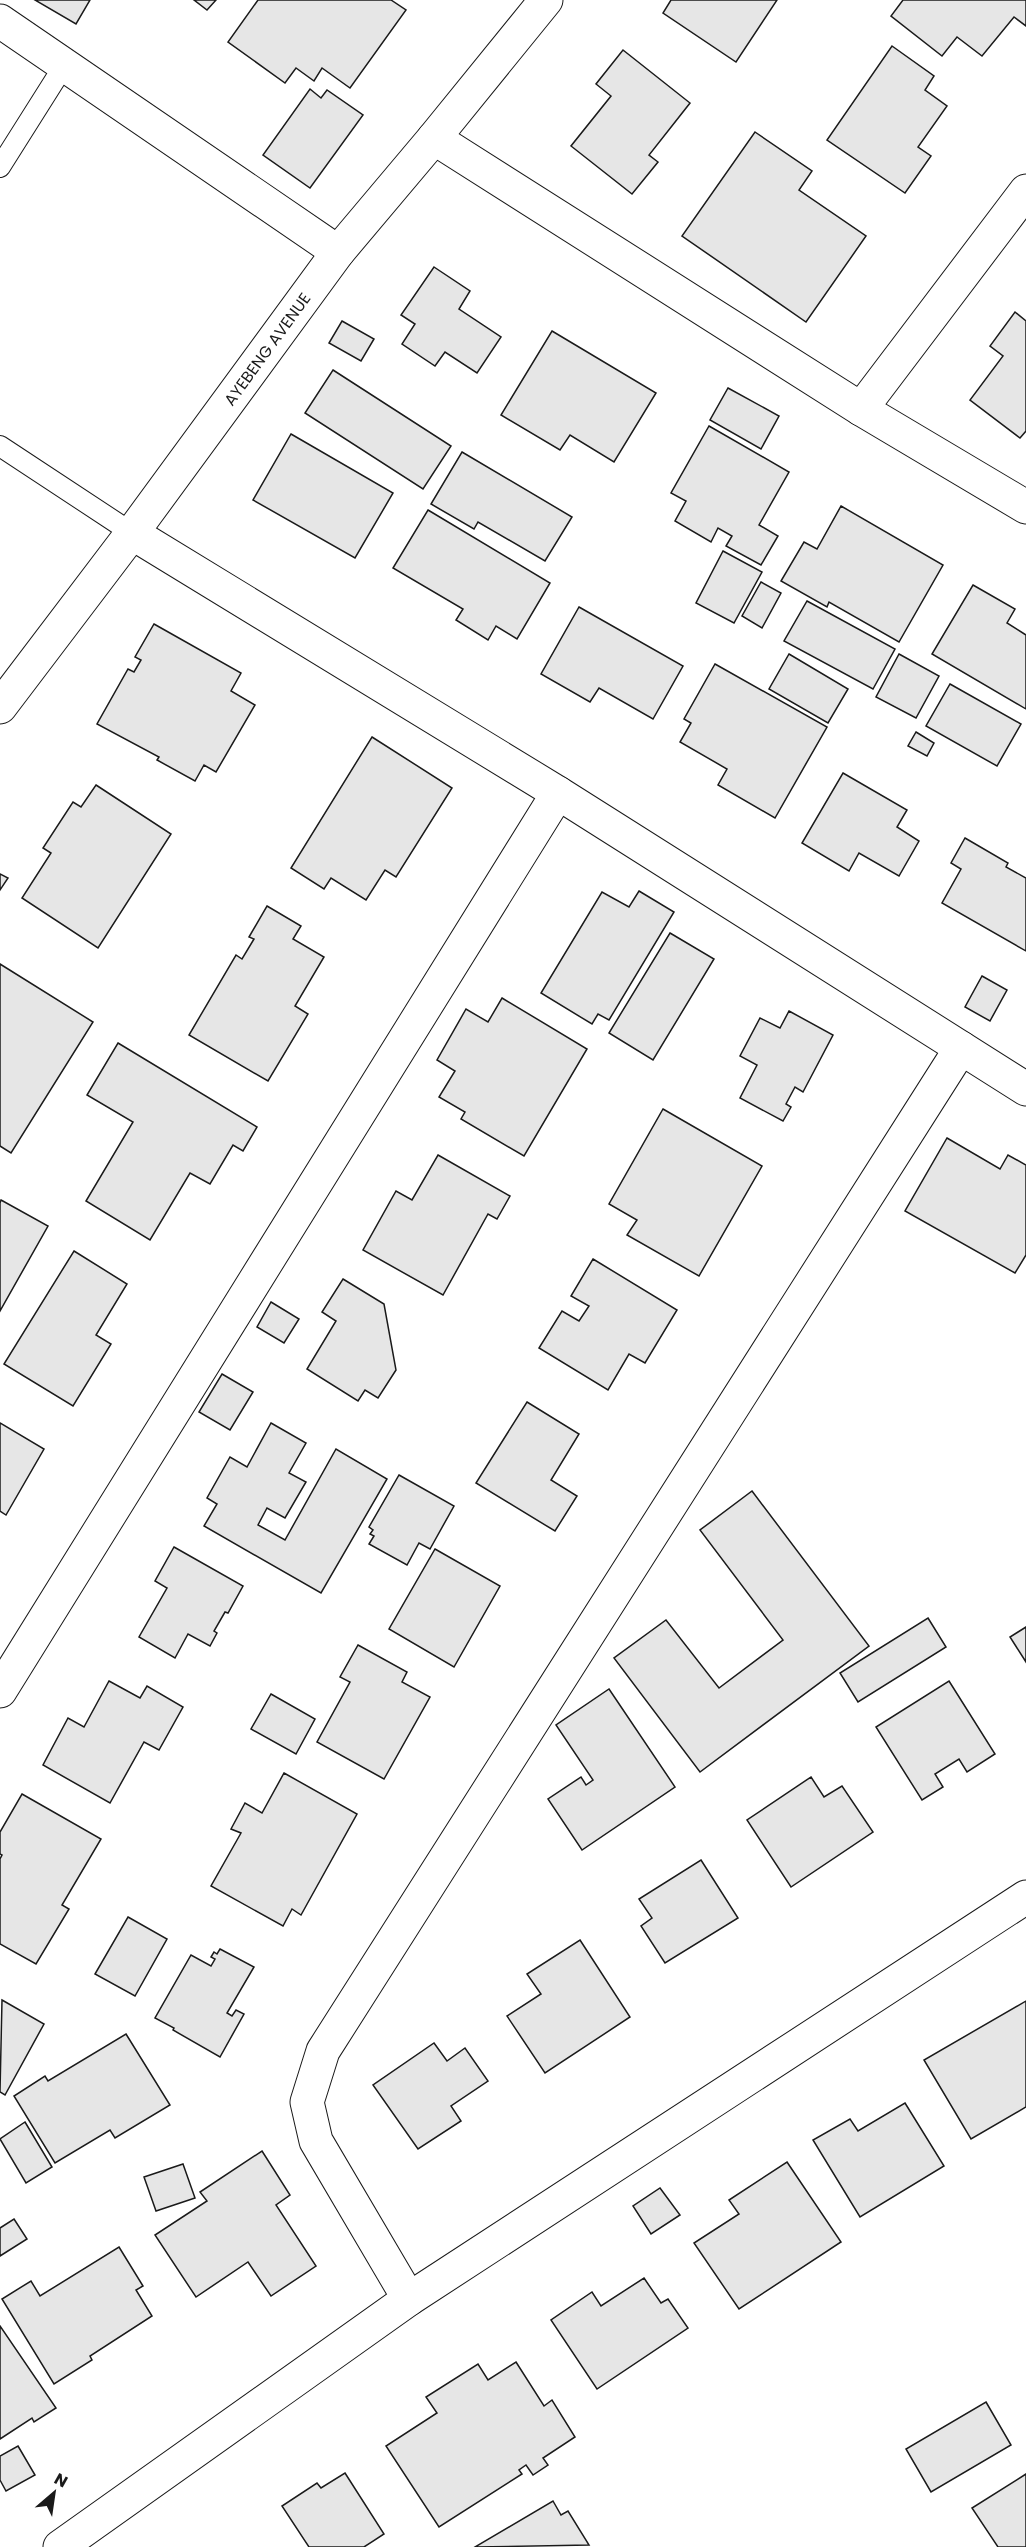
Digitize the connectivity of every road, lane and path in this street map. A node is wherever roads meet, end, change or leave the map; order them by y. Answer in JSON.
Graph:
{"nodes":[{"id":1,"x":546,"y":0,"type":"edge"},
{"id":2,"x":0,"y":21,"type":"edge"},
{"id":3,"x":65,"y":64,"type":"junction"},
{"id":4,"x":434,"y":138,"type":"junction"},
{"id":5,"x":0,"y":167,"type":"edge"},
{"id":6,"x":1026,"y":191,"type":"edge"},
{"id":7,"x":338,"y":252,"type":"junction"},
{"id":8,"x":861,"y":408,"type":"junction"},
{"id":9,"x":0,"y":446,"type":"edge"},
{"id":10,"x":1026,"y":507,"type":"edge"},
{"id":11,"x":132,"y":532,"type":"junction"},
{"id":12,"x":0,"y":707,"type":"edge"},
{"id":13,"x":558,"y":793,"type":"junction"},
{"id":14,"x":961,"y":1048,"type":"junction"},
{"id":15,"x":1026,"y":1089,"type":"edge"},
{"id":16,"x":0,"y":1691,"type":"edge"},
{"id":17,"x":1026,"y":1897,"type":"edge"},
{"id":18,"x":409,"y":2300,"type":"junction"},
{"id":19,"x":60,"y":2547,"type":"edge"}],
"edges":[{"from":1,"to":4,"type":"street","name":"AYEBENG AVENUE"},
{"from":2,"to":3,"type":"street"},
{"from":3,"to":5,"type":"lane"},
{"from":3,"to":7,"type":"street"},
{"from":4,"to":7,"type":"street","name":"AYEBENG AVENUE"},
{"from":4,"to":8,"type":"street"},
{"from":6,"to":8,"type":"street"},
{"from":7,"to":11,"type":"street","name":"AYEBENG AVENUE"},
{"from":8,"to":10,"type":"street"},
{"from":9,"to":11,"type":"lane"},
{"from":11,"to":12,"type":"street","name":"AYEBENG AVENUE"},
{"from":11,"to":13,"type":"street"},
{"from":13,"to":14,"type":"street"},
{"from":13,"to":16,"type":"street"},
{"from":14,"to":15,"type":"street"},
{"from":14,"to":18,"type":"street"},
{"from":17,"to":18,"type":"street"},
{"from":18,"to":19,"type":"street"}]}
